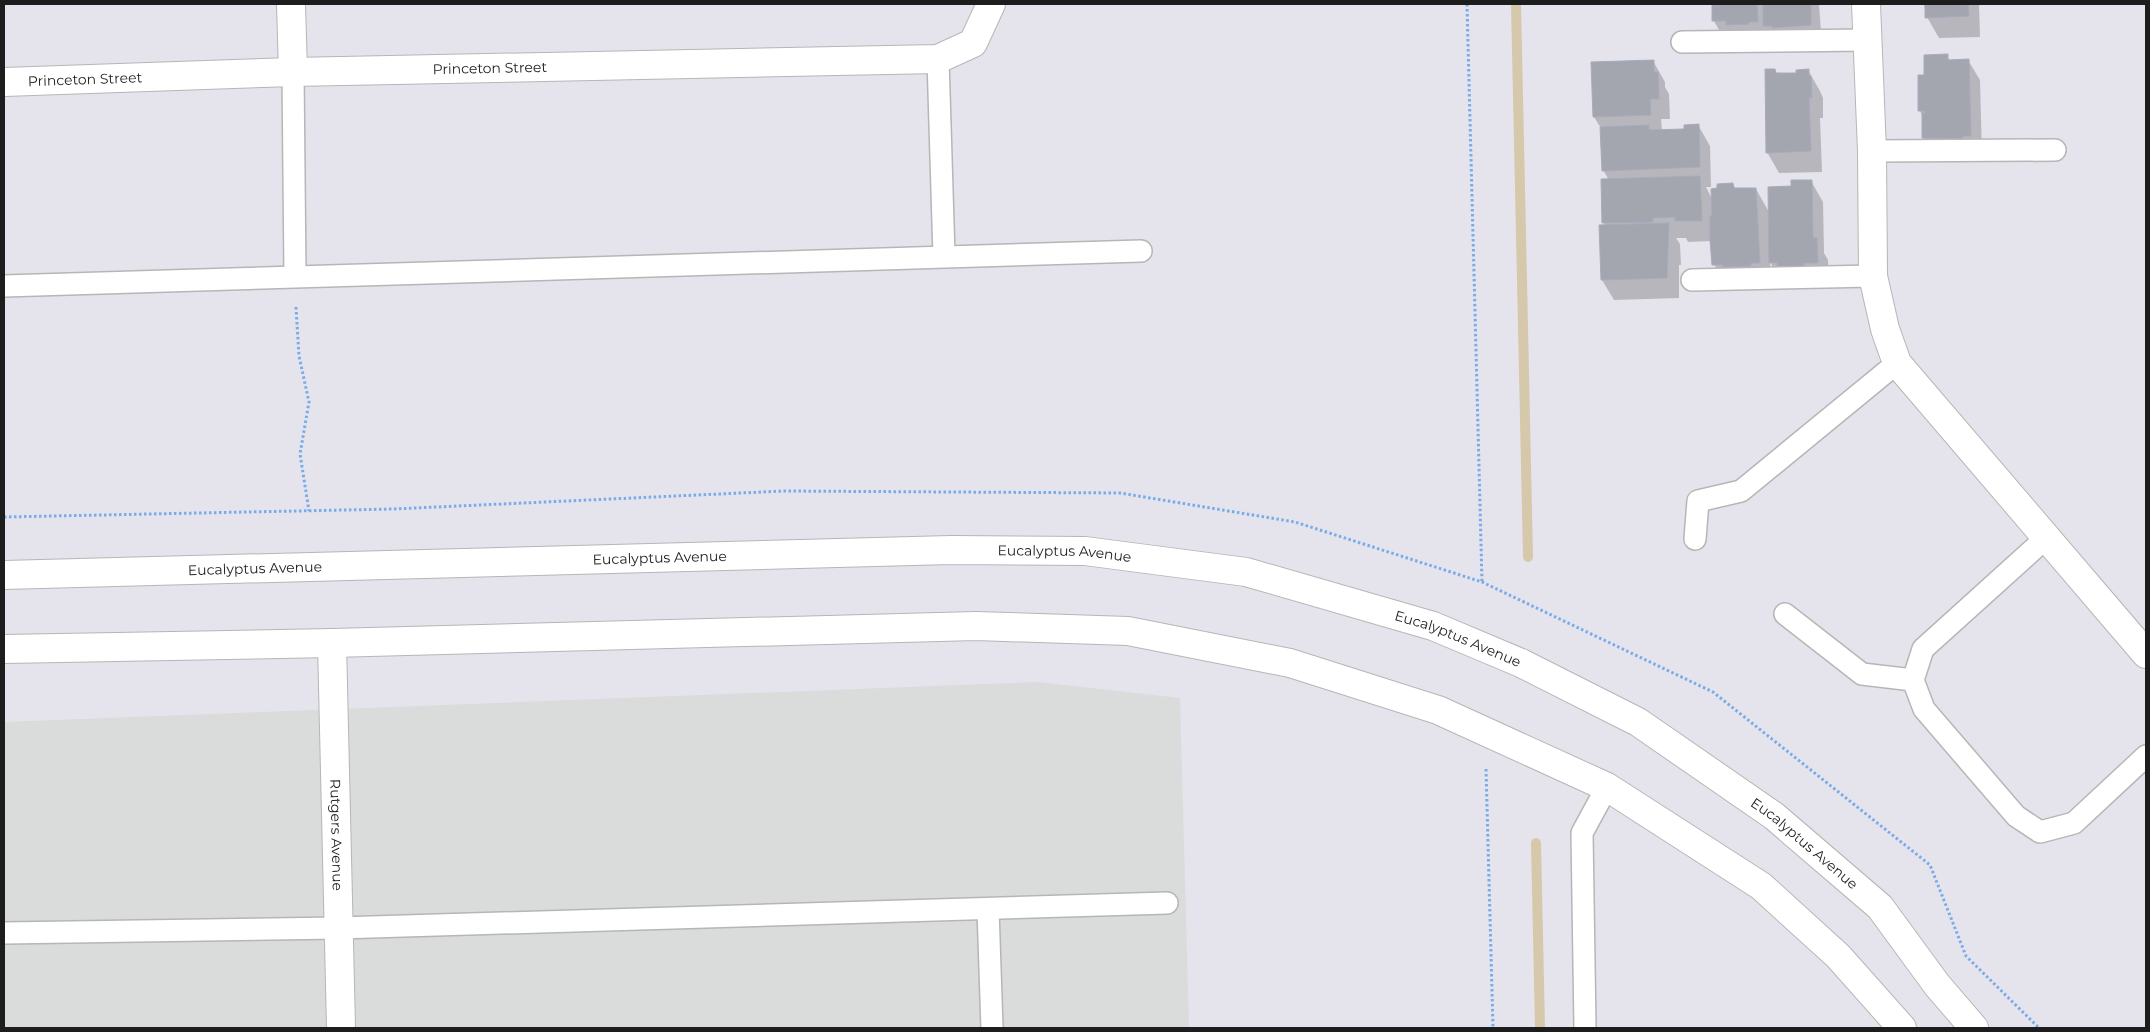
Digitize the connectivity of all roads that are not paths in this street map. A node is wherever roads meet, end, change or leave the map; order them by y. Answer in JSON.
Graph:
{"nodes":[{"id":1,"x":291,"y":4,"type":"edge"},
{"id":2,"x":990,"y":4,"type":"edge"},
{"id":3,"x":1866,"y":4,"type":"edge"},
{"id":4,"x":1867,"y":40,"type":"junction"},
{"id":5,"x":1682,"y":42,"type":"dead end"},
{"id":6,"x":938,"y":59,"type":"junction"},
{"id":7,"x":293,"y":72,"type":"junction"},
{"id":8,"x":4,"y":82,"type":"edge"},
{"id":9,"x":2055,"y":150,"type":"dead end"},
{"id":10,"x":1872,"y":151,"type":"junction"},
{"id":11,"x":1140,"y":251,"type":"dead end"},
{"id":12,"x":944,"y":256,"type":"junction"},
{"id":13,"x":295,"y":276,"type":"junction"},
{"id":14,"x":1873,"y":276,"type":"junction"},
{"id":15,"x":1692,"y":280,"type":"dead end"},
{"id":16,"x":4,"y":286,"type":"edge"},
{"id":17,"x":1897,"y":363,"type":"junction"},
{"id":18,"x":2047,"y":537,"type":"junction"},
{"id":19,"x":1694,"y":539,"type":"dead end"},
{"id":20,"x":4,"y":575,"type":"edge"},
{"id":21,"x":1786,"y":614,"type":"dead end"},
{"id":22,"x":332,"y":643,"type":"junction"},
{"id":23,"x":4,"y":649,"type":"edge"},
{"id":24,"x":2146,"y":654,"type":"edge"},
{"id":25,"x":1912,"y":680,"type":"junction"},
{"id":26,"x":2146,"y":756,"type":"edge"},
{"id":27,"x":1607,"y":788,"type":"junction"},
{"id":28,"x":1167,"y":903,"type":"dead end"},
{"id":29,"x":988,"y":909,"type":"junction"},
{"id":30,"x":339,"y":928,"type":"junction"},
{"id":31,"x":4,"y":933,"type":"edge"},
{"id":32,"x":341,"y":1028,"type":"edge"},
{"id":33,"x":992,"y":1028,"type":"edge"},
{"id":34,"x":1585,"y":1028,"type":"edge"},
{"id":35,"x":1902,"y":1028,"type":"edge"},
{"id":36,"x":1974,"y":1028,"type":"edge"}],
"edges":[{"from":1,"to":7,"type":"street"},
{"from":2,"to":6,"type":"street","name":"Princeton Street"},
{"from":3,"to":4,"type":"street"},
{"from":4,"to":5,"type":"lane"},
{"from":4,"to":10,"type":"street"},
{"from":6,"to":7,"type":"street","name":"Princeton Street"},
{"from":6,"to":12,"type":"lane"},
{"from":7,"to":8,"type":"street","name":"Princeton Street"},
{"from":7,"to":13,"type":"lane"},
{"from":9,"to":10,"type":"lane"},
{"from":10,"to":14,"type":"street"},
{"from":11,"to":12,"type":"lane"},
{"from":12,"to":13,"type":"lane"},
{"from":13,"to":16,"type":"lane"},
{"from":14,"to":15,"type":"lane"},
{"from":14,"to":17,"type":"street"},
{"from":17,"to":18,"type":"street"},
{"from":17,"to":19,"type":"lane"},
{"from":18,"to":24,"type":"street"},
{"from":18,"to":25,"type":"lane"},
{"from":20,"to":36,"type":"street","name":"Eucalyptus Avenue"},
{"from":21,"to":25,"type":"lane"},
{"from":22,"to":23,"type":"street"},
{"from":22,"to":27,"type":"street"},
{"from":22,"to":30,"type":"street","name":"Rutgers Avenue"},
{"from":25,"to":26,"type":"lane"},
{"from":27,"to":34,"type":"lane"},
{"from":27,"to":35,"type":"street"},
{"from":28,"to":29,"type":"lane"},
{"from":29,"to":30,"type":"lane"},
{"from":29,"to":33,"type":"lane"},
{"from":30,"to":31,"type":"lane"},
{"from":30,"to":32,"type":"street","name":"Rutgers Avenue"}]}
